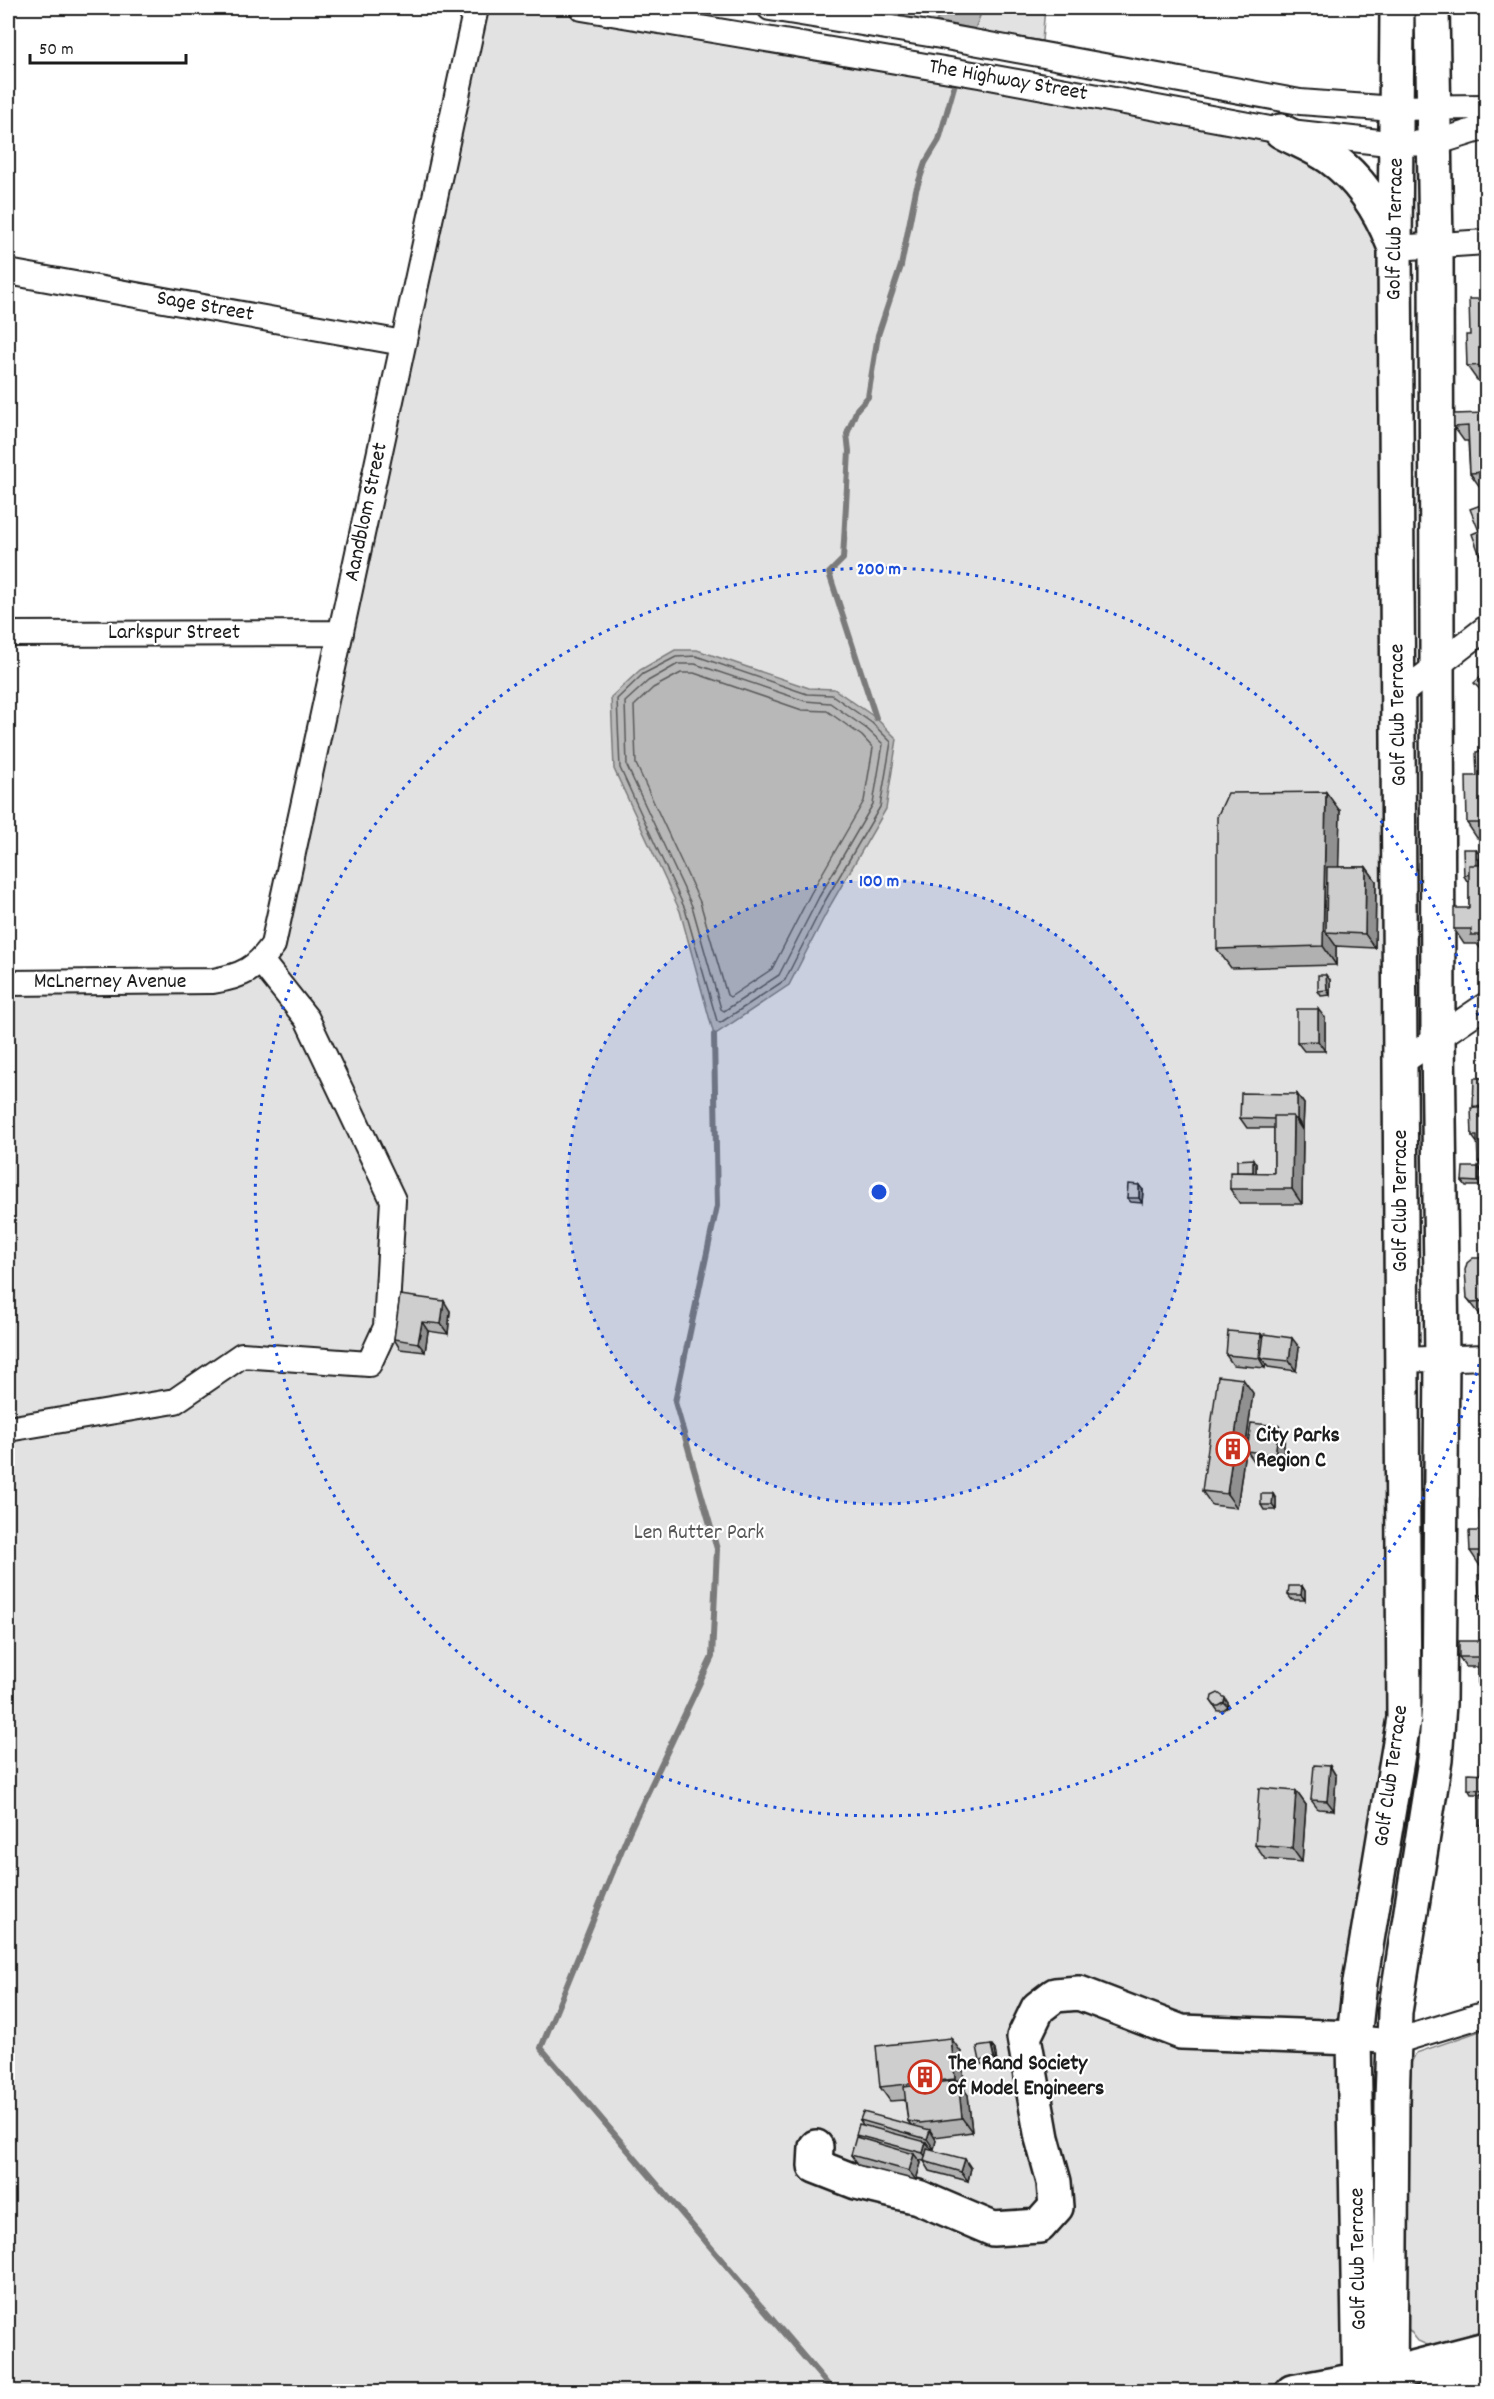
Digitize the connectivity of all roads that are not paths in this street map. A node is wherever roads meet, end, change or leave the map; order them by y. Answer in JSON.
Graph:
{"nodes":[{"id":1,"x":476,"y":8,"type":"edge"},
{"id":2,"x":582,"y":8,"type":"edge"},
{"id":3,"x":770,"y":8,"type":"edge"},
{"id":4,"x":1397,"y":8,"type":"edge"},
{"id":5,"x":1432,"y":8,"type":"edge"},
{"id":6,"x":1486,"y":107,"type":"edge"},
{"id":7,"x":1432,"y":108,"type":"junction"},
{"id":8,"x":1395,"y":109,"type":"junction"},
{"id":9,"x":1486,"y":127,"type":"edge"},
{"id":10,"x":1281,"y":131,"type":"junction"},
{"id":11,"x":1435,"y":143,"type":"junction"},
{"id":12,"x":1397,"y":144,"type":"junction"},
{"id":13,"x":1486,"y":242,"type":"edge"},
{"id":14,"x":1436,"y":246,"type":"junction"},
{"id":15,"x":1395,"y":248,"type":"junction"},
{"id":16,"x":8,"y":272,"type":"edge"},
{"id":17,"x":403,"y":343,"type":"junction"},
{"id":18,"x":1486,"y":628,"type":"edge"},
{"id":19,"x":341,"y":633,"type":"junction"},
{"id":20,"x":8,"y":634,"type":"edge"},
{"id":21,"x":1438,"y":666,"type":"junction"},
{"id":22,"x":1398,"y":696,"type":"junction"},
{"id":23,"x":261,"y":962,"type":"junction"},
{"id":24,"x":8,"y":983,"type":"edge"},
{"id":25,"x":1486,"y":1005,"type":"edge"},
{"id":26,"x":1438,"y":1037,"type":"junction"},
{"id":27,"x":1401,"y":1063,"type":"junction"},
{"id":28,"x":1486,"y":1357,"type":"edge"},
{"id":29,"x":1442,"y":1358,"type":"junction"},
{"id":30,"x":1401,"y":1360,"type":"junction"},
{"id":31,"x":8,"y":1430,"type":"edge"},
{"id":32,"x":1486,"y":2014,"type":"edge"},
{"id":33,"x":1354,"y":2038,"type":"junction"},
{"id":34,"x":1394,"y":2042,"type":"junction"},
{"id":35,"x":816,"y":2147,"type":"dead end"},
{"id":36,"x":1486,"y":2349,"type":"edge"},
{"id":37,"x":1486,"y":2379,"type":"edge"},
{"id":38,"x":1375,"y":2384,"type":"edge"},
{"id":39,"x":1292,"y":2391,"type":"edge"},
{"id":40,"x":1434,"y":2391,"type":"edge"}],
"edges":[{"from":1,"to":17,"type":"street","name":"Aandblom Street"},
{"from":2,"to":10,"type":"street","name":"The Highway Street"},
{"from":3,"to":8,"type":"street","name":"The Highway Street"},
{"from":4,"to":8,"type":"street","name":"Golf Club Terrace"},
{"from":5,"to":7,"type":"street","name":"Golf Club Terrace"},
{"from":6,"to":7,"type":"street","name":"The Highway Street"},
{"from":7,"to":8,"type":"street","name":"The Highway Street"},
{"from":7,"to":11,"type":"street","name":"Golf Club Terrace"},
{"from":8,"to":12,"type":"street","name":"Golf Club Terrace"},
{"from":9,"to":11,"type":"street","name":"The Highway Street"},
{"from":10,"to":12,"type":"street","name":"The Highway Street"},
{"from":10,"to":15,"type":"street"},
{"from":11,"to":12,"type":"street","name":"The Highway Street"},
{"from":11,"to":14,"type":"street","name":"Golf Club Terrace"},
{"from":12,"to":15,"type":"street","name":"Golf Club Terrace"},
{"from":13,"to":14,"type":"street"},
{"from":14,"to":15,"type":"street"},
{"from":14,"to":21,"type":"street","name":"Golf Club Terrace"},
{"from":15,"to":22,"type":"street","name":"Golf Club Terrace"},
{"from":16,"to":17,"type":"street","name":"Sage Street"},
{"from":17,"to":19,"type":"street","name":"Aandblom Street"},
{"from":18,"to":21,"type":"street"},
{"from":19,"to":20,"type":"street","name":"Larkspur Street"},
{"from":19,"to":23,"type":"street","name":"Aandblom Street"},
{"from":21,"to":22,"type":"street"},
{"from":21,"to":26,"type":"street","name":"Golf Club Terrace"},
{"from":22,"to":27,"type":"street","name":"Golf Club Terrace"},
{"from":23,"to":24,"type":"street","name":"McLnerney Avenue"},
{"from":23,"to":31,"type":"street"},
{"from":25,"to":26,"type":"street"},
{"from":26,"to":27,"type":"street"},
{"from":26,"to":29,"type":"street","name":"Golf Club Terrace"},
{"from":27,"to":30,"type":"street","name":"Golf Club Terrace"},
{"from":28,"to":29,"type":"street"},
{"from":29,"to":30,"type":"street"},
{"from":29,"to":34,"type":"street","name":"Golf Club Terrace"},
{"from":30,"to":33,"type":"street","name":"Golf Club Terrace"},
{"from":32,"to":34,"type":"street"},
{"from":33,"to":34,"type":"street"},
{"from":33,"to":35,"type":"street"},
{"from":33,"to":38,"type":"street","name":"Golf Club Terrace"},
{"from":34,"to":38,"type":"street","name":"Golf Club Terrace"},
{"from":36,"to":38,"type":"street"},
{"from":37,"to":40,"type":"street"},
{"from":38,"to":39,"type":"street"}]}
